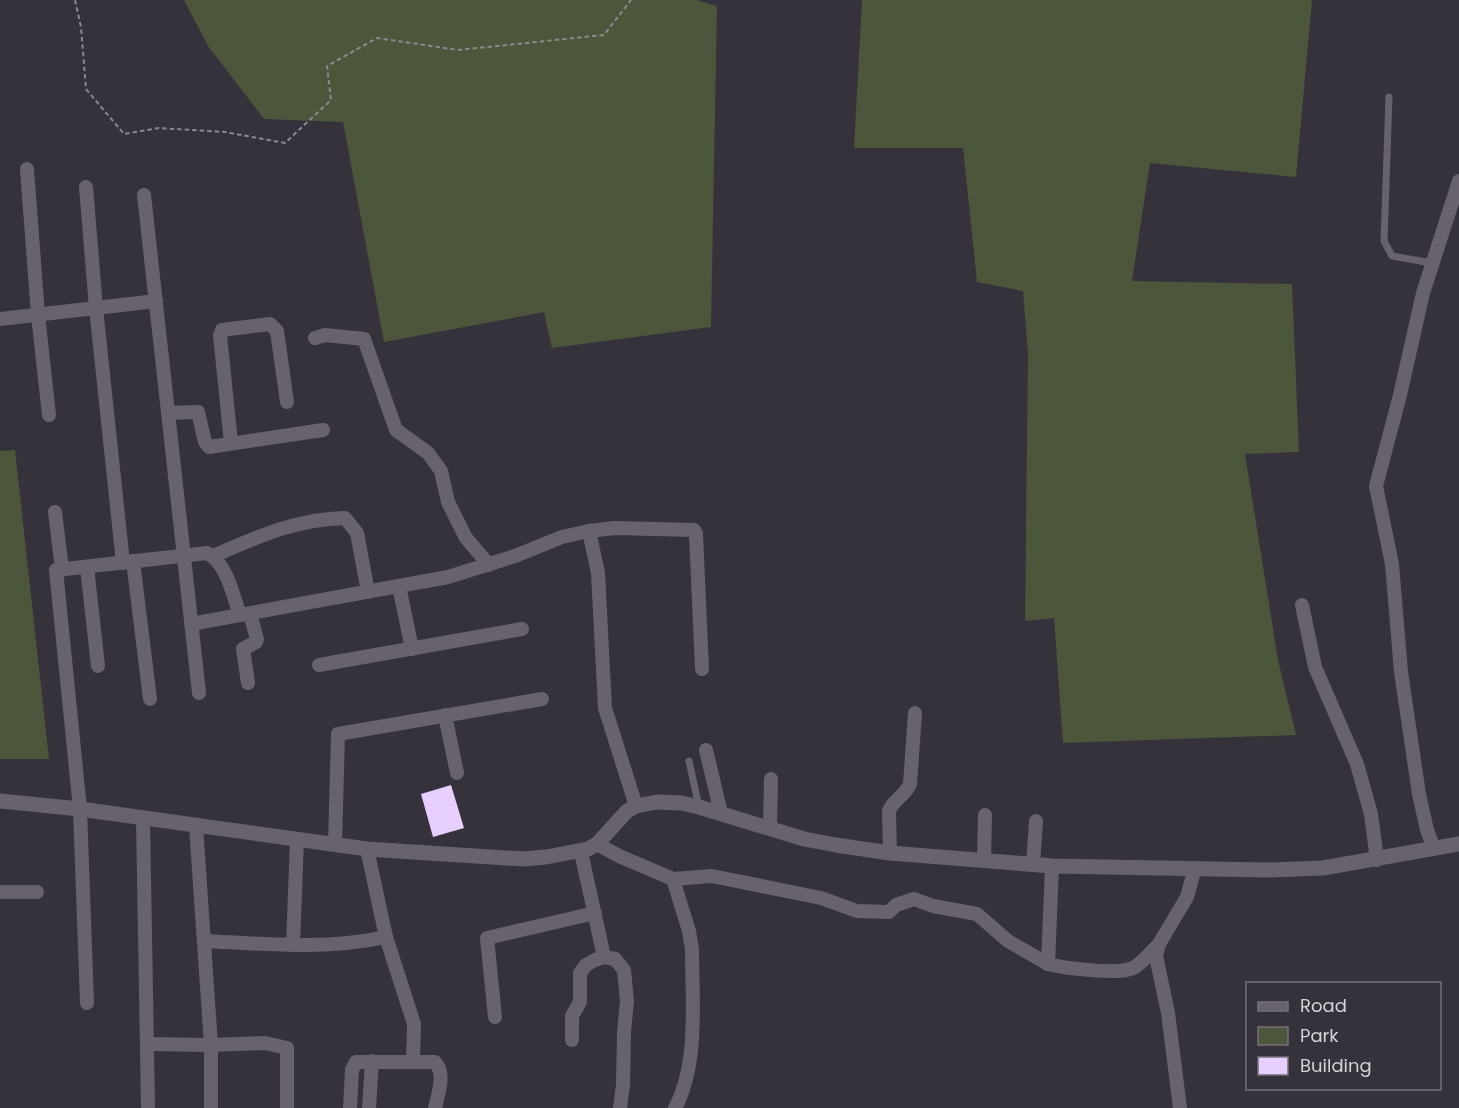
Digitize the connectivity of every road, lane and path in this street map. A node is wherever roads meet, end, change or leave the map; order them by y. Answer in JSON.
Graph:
{"nodes":[{"id":1,"x":75,"y":0,"type":"edge"},
{"id":2,"x":631,"y":0,"type":"edge"},
{"id":3,"x":1389,"y":97,"type":"dead end"},
{"id":4,"x":27,"y":169,"type":"dead end"},
{"id":5,"x":1459,"y":181,"type":"edge"},
{"id":6,"x":86,"y":187,"type":"dead end"},
{"id":7,"x":144,"y":195,"type":"dead end"},
{"id":8,"x":1432,"y":263,"type":"junction"},
{"id":9,"x":156,"y":301,"type":"junction"},
{"id":10,"x":96,"y":308,"type":"junction"},
{"id":11,"x":38,"y":315,"type":"junction"},
{"id":12,"x":0,"y":319,"type":"edge"},
{"id":13,"x":315,"y":338,"type":"dead end"},
{"id":14,"x":287,"y":402,"type":"dead end"},
{"id":15,"x":168,"y":413,"type":"junction"},
{"id":16,"x":49,"y":415,"type":"dead end"},
{"id":17,"x":323,"y":430,"type":"dead end"},
{"id":18,"x":231,"y":443,"type":"junction"},
{"id":19,"x":55,"y":512,"type":"dead end"},
{"id":20,"x":589,"y":531,"type":"junction"},
{"id":21,"x":183,"y":555,"type":"junction"},
{"id":22,"x":213,"y":556,"type":"junction"},
{"id":23,"x":128,"y":562,"type":"junction"},
{"id":24,"x":489,"y":565,"type":"junction"},
{"id":25,"x":87,"y":567,"type":"junction"},
{"id":26,"x":62,"y":569,"type":"junction"},
{"id":27,"x":399,"y":586,"type":"junction"},
{"id":28,"x":368,"y":592,"type":"junction"},
{"id":29,"x":1302,"y":605,"type":"dead end"},
{"id":30,"x":245,"y":615,"type":"junction"},
{"id":31,"x":192,"y":624,"type":"junction"},
{"id":32,"x":522,"y":629,"type":"dead end"},
{"id":33,"x":412,"y":649,"type":"junction"},
{"id":34,"x":319,"y":665,"type":"dead end"},
{"id":35,"x":98,"y":666,"type":"dead end"},
{"id":36,"x":702,"y":669,"type":"dead end"},
{"id":37,"x":248,"y":684,"type":"dead end"},
{"id":38,"x":199,"y":693,"type":"dead end"},
{"id":39,"x":150,"y":699,"type":"dead end"},
{"id":40,"x":542,"y":699,"type":"dead end"},
{"id":41,"x":915,"y":712,"type":"dead end"},
{"id":42,"x":445,"y":716,"type":"junction"},
{"id":43,"x":706,"y":750,"type":"dead end"},
{"id":44,"x":689,"y":761,"type":"dead end"},
{"id":45,"x":457,"y":773,"type":"dead end"},
{"id":46,"x":771,"y":779,"type":"dead end"},
{"id":47,"x":0,"y":801,"type":"edge"},
{"id":48,"x":636,"y":806,"type":"junction"},
{"id":49,"x":699,"y":807,"type":"junction"},
{"id":50,"x":80,"y":809,"type":"junction"},
{"id":51,"x":722,"y":813,"type":"junction"},
{"id":52,"x":985,"y":816,"type":"dead end"},
{"id":53,"x":143,"y":819,"type":"junction"},
{"id":54,"x":1036,"y":821,"type":"dead end"},
{"id":55,"x":196,"y":826,"type":"junction"},
{"id":56,"x":770,"y":828,"type":"junction"},
{"id":57,"x":297,"y":840,"type":"junction"},
{"id":58,"x":597,"y":844,"type":"junction"},
{"id":59,"x":1459,"y":844,"type":"edge"},
{"id":60,"x":335,"y":845,"type":"junction"},
{"id":61,"x":367,"y":849,"type":"junction"},
{"id":62,"x":1434,"y":849,"type":"junction"},
{"id":63,"x":581,"y":852,"type":"junction"},
{"id":64,"x":890,"y":853,"type":"junction"},
{"id":65,"x":1377,"y":860,"type":"junction"},
{"id":66,"x":984,"y":861,"type":"junction"},
{"id":67,"x":1033,"y":865,"type":"junction"},
{"id":68,"x":1052,"y":866,"type":"junction"},
{"id":69,"x":1195,"y":868,"type":"junction"},
{"id":70,"x":673,"y":879,"type":"junction"},
{"id":71,"x":0,"y":892,"type":"edge"},
{"id":72,"x":37,"y":892,"type":"dead end"},
{"id":73,"x":595,"y":913,"type":"junction"},
{"id":74,"x":386,"y":937,"type":"junction"},
{"id":75,"x":205,"y":941,"type":"junction"},
{"id":76,"x":1159,"y":944,"type":"junction"},
{"id":77,"x":293,"y":945,"type":"junction"},
{"id":78,"x":604,"y":957,"type":"junction"},
{"id":79,"x":1048,"y":964,"type":"junction"},
{"id":80,"x":87,"y":1003,"type":"dead end"},
{"id":81,"x":495,"y":1017,"type":"dead end"},
{"id":82,"x":572,"y":1040,"type":"dead end"},
{"id":83,"x":147,"y":1044,"type":"junction"},
{"id":84,"x":211,"y":1045,"type":"junction"},
{"id":85,"x":372,"y":1061,"type":"junction"},
{"id":86,"x":413,"y":1061,"type":"junction"},
{"id":87,"x":148,"y":1108,"type":"edge"},
{"id":88,"x":211,"y":1108,"type":"edge"},
{"id":89,"x":287,"y":1108,"type":"edge"},
{"id":90,"x":350,"y":1108,"type":"edge"},
{"id":91,"x":369,"y":1108,"type":"edge"},
{"id":92,"x":435,"y":1108,"type":"edge"},
{"id":93,"x":620,"y":1108,"type":"edge"},
{"id":94,"x":675,"y":1108,"type":"edge"},
{"id":95,"x":1180,"y":1108,"type":"edge"}],
"edges":[{"from":1,"to":2,"type":"path"},
{"from":3,"to":8,"type":"lane"},
{"from":4,"to":11,"type":"street"},
{"from":5,"to":8,"type":"street"},
{"from":6,"to":10,"type":"street"},
{"from":7,"to":9,"type":"street"},
{"from":8,"to":62,"type":"street"},
{"from":9,"to":10,"type":"street"},
{"from":9,"to":15,"type":"street"},
{"from":10,"to":11,"type":"street"},
{"from":10,"to":23,"type":"street"},
{"from":11,"to":12,"type":"street"},
{"from":11,"to":16,"type":"street"},
{"from":13,"to":24,"type":"street"},
{"from":14,"to":18,"type":"street"},
{"from":15,"to":18,"type":"street"},
{"from":15,"to":21,"type":"street"},
{"from":17,"to":18,"type":"street"},
{"from":19,"to":26,"type":"street"},
{"from":20,"to":24,"type":"street"},
{"from":20,"to":36,"type":"street"},
{"from":20,"to":48,"type":"street"},
{"from":21,"to":22,"type":"street"},
{"from":21,"to":23,"type":"street"},
{"from":21,"to":31,"type":"street"},
{"from":22,"to":28,"type":"street"},
{"from":22,"to":30,"type":"street"},
{"from":23,"to":25,"type":"street"},
{"from":23,"to":39,"type":"street"},
{"from":24,"to":27,"type":"street"},
{"from":25,"to":26,"type":"street"},
{"from":25,"to":35,"type":"street"},
{"from":26,"to":50,"type":"street"},
{"from":27,"to":28,"type":"street"},
{"from":27,"to":33,"type":"street"},
{"from":28,"to":30,"type":"street"},
{"from":29,"to":65,"type":"street"},
{"from":30,"to":31,"type":"street"},
{"from":30,"to":37,"type":"street"},
{"from":31,"to":38,"type":"street"},
{"from":32,"to":33,"type":"street"},
{"from":33,"to":34,"type":"street"},
{"from":40,"to":42,"type":"street"},
{"from":41,"to":64,"type":"street"},
{"from":42,"to":45,"type":"street"},
{"from":42,"to":60,"type":"street"},
{"from":43,"to":51,"type":"street"},
{"from":44,"to":49,"type":"lane"},
{"from":46,"to":56,"type":"street"},
{"from":47,"to":50,"type":"street"},
{"from":48,"to":49,"type":"street"},
{"from":48,"to":58,"type":"street"},
{"from":49,"to":51,"type":"street"},
{"from":50,"to":53,"type":"street"},
{"from":50,"to":80,"type":"street"},
{"from":51,"to":56,"type":"street"},
{"from":52,"to":66,"type":"street"},
{"from":53,"to":55,"type":"street"},
{"from":53,"to":83,"type":"street"},
{"from":54,"to":67,"type":"street"},
{"from":55,"to":57,"type":"street"},
{"from":55,"to":75,"type":"street"},
{"from":56,"to":64,"type":"street"},
{"from":57,"to":60,"type":"street"},
{"from":57,"to":77,"type":"street"},
{"from":58,"to":63,"type":"street"},
{"from":58,"to":70,"type":"street"},
{"from":59,"to":62,"type":"street"},
{"from":60,"to":61,"type":"street"},
{"from":61,"to":63,"type":"street"},
{"from":61,"to":74,"type":"street"},
{"from":62,"to":65,"type":"street"},
{"from":63,"to":73,"type":"street"},
{"from":64,"to":66,"type":"street"},
{"from":65,"to":69,"type":"street"},
{"from":66,"to":67,"type":"street"},
{"from":67,"to":68,"type":"street"},
{"from":68,"to":69,"type":"street"},
{"from":68,"to":79,"type":"street"},
{"from":69,"to":76,"type":"street"},
{"from":70,"to":79,"type":"street"},
{"from":70,"to":94,"type":"street"},
{"from":71,"to":72,"type":"street"},
{"from":73,"to":78,"type":"street"},
{"from":73,"to":81,"type":"street"},
{"from":74,"to":77,"type":"street"},
{"from":74,"to":86,"type":"street"},
{"from":75,"to":77,"type":"street"},
{"from":75,"to":84,"type":"street"},
{"from":76,"to":79,"type":"street"},
{"from":76,"to":95,"type":"street"},
{"from":78,"to":82,"type":"street"},
{"from":78,"to":93,"type":"street"},
{"from":83,"to":84,"type":"street"},
{"from":83,"to":87,"type":"street"},
{"from":84,"to":88,"type":"street"},
{"from":84,"to":89,"type":"street"},
{"from":85,"to":86,"type":"street"},
{"from":85,"to":90,"type":"street"},
{"from":85,"to":91,"type":"street"},
{"from":86,"to":92,"type":"street"}]}
